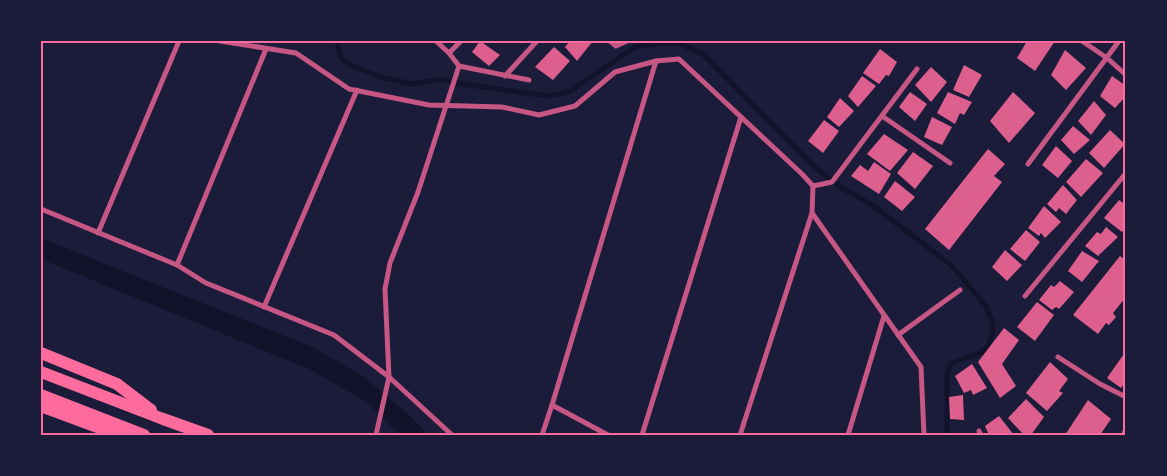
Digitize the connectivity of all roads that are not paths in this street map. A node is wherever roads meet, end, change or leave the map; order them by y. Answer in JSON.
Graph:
{"nodes":[{"id":1,"x":179,"y":41,"type":"edge"},
{"id":2,"x":220,"y":41,"type":"edge"},
{"id":3,"x":436,"y":41,"type":"edge"},
{"id":4,"x":461,"y":41,"type":"edge"},
{"id":5,"x":537,"y":41,"type":"edge"},
{"id":6,"x":610,"y":41,"type":"edge"},
{"id":7,"x":627,"y":41,"type":"edge"},
{"id":8,"x":1082,"y":41,"type":"edge"},
{"id":9,"x":1118,"y":41,"type":"edge"},
{"id":10,"x":266,"y":49,"type":"junction"},
{"id":11,"x":449,"y":53,"type":"junction"},
{"id":12,"x":1107,"y":58,"type":"junction"},
{"id":13,"x":656,"y":61,"type":"junction"},
{"id":14,"x":459,"y":66,"type":"junction"},
{"id":15,"x":917,"y":70,"type":"dead end"},
{"id":16,"x":1126,"y":75,"type":"edge"},
{"id":17,"x":505,"y":76,"type":"junction"},
{"id":18,"x":529,"y":80,"type":"dead end"},
{"id":19,"x":357,"y":90,"type":"junction"},
{"id":20,"x":446,"y":106,"type":"junction"},
{"id":21,"x":882,"y":116,"type":"junction"},
{"id":22,"x":741,"y":117,"type":"junction"},
{"id":23,"x":950,"y":163,"type":"dead end"},
{"id":24,"x":1028,"y":164,"type":"dead end"},
{"id":25,"x":1126,"y":173,"type":"edge"},
{"id":26,"x":813,"y":186,"type":"junction"},
{"id":27,"x":41,"y":209,"type":"edge"},
{"id":28,"x":812,"y":213,"type":"junction"},
{"id":29,"x":98,"y":232,"type":"junction"},
{"id":30,"x":177,"y":265,"type":"junction"},
{"id":31,"x":960,"y":290,"type":"dead end"},
{"id":32,"x":1025,"y":296,"type":"dead end"},
{"id":33,"x":264,"y":307,"type":"junction"},
{"id":34,"x":884,"y":316,"type":"junction"},
{"id":35,"x":898,"y":335,"type":"junction"},
{"id":36,"x":41,"y":353,"type":"edge"},
{"id":37,"x":1058,"y":357,"type":"dead end"},
{"id":38,"x":41,"y":372,"type":"edge"},
{"id":39,"x":389,"y":377,"type":"junction"},
{"id":40,"x":41,"y":395,"type":"edge"},
{"id":41,"x":1126,"y":398,"type":"edge"},
{"id":42,"x":552,"y":405,"type":"junction"},
{"id":43,"x":41,"y":406,"type":"edge"},
{"id":44,"x":163,"y":419,"type":"junction"},
{"id":45,"x":128,"y":435,"type":"edge"},
{"id":46,"x":144,"y":435,"type":"edge"},
{"id":47,"x":208,"y":435,"type":"edge"},
{"id":48,"x":376,"y":435,"type":"edge"},
{"id":49,"x":452,"y":435,"type":"edge"},
{"id":50,"x":542,"y":435,"type":"edge"},
{"id":51,"x":608,"y":435,"type":"edge"},
{"id":52,"x":642,"y":435,"type":"edge"},
{"id":53,"x":740,"y":435,"type":"edge"},
{"id":54,"x":848,"y":435,"type":"edge"},
{"id":55,"x":924,"y":435,"type":"edge"}],
"edges":[{"from":1,"to":29,"type":"street"},
{"from":2,"to":10,"type":"street"},
{"from":3,"to":11,"type":"street"},
{"from":4,"to":11,"type":"street"},
{"from":5,"to":17,"type":"street"},
{"from":6,"to":7,"type":"street"},
{"from":8,"to":12,"type":"street"},
{"from":9,"to":12,"type":"street"},
{"from":10,"to":19,"type":"street"},
{"from":10,"to":30,"type":"street"},
{"from":11,"to":14,"type":"street"},
{"from":12,"to":16,"type":"street"},
{"from":12,"to":24,"type":"street"},
{"from":13,"to":20,"type":"street"},
{"from":13,"to":22,"type":"street"},
{"from":13,"to":42,"type":"street"},
{"from":14,"to":17,"type":"street"},
{"from":14,"to":20,"type":"street"},
{"from":15,"to":21,"type":"street"},
{"from":17,"to":18,"type":"street"},
{"from":19,"to":20,"type":"street"},
{"from":19,"to":33,"type":"street"},
{"from":20,"to":39,"type":"street"},
{"from":21,"to":23,"type":"street"},
{"from":21,"to":26,"type":"street"},
{"from":22,"to":26,"type":"street"},
{"from":22,"to":52,"type":"street"},
{"from":25,"to":32,"type":"street"},
{"from":26,"to":28,"type":"street"},
{"from":27,"to":29,"type":"street"},
{"from":28,"to":34,"type":"street"},
{"from":28,"to":53,"type":"street"},
{"from":29,"to":30,"type":"street"},
{"from":30,"to":33,"type":"street"},
{"from":31,"to":35,"type":"street"},
{"from":33,"to":39,"type":"street"},
{"from":34,"to":35,"type":"street"},
{"from":34,"to":54,"type":"street"},
{"from":35,"to":55,"type":"street"},
{"from":36,"to":44,"type":"main road"},
{"from":37,"to":41,"type":"street"},
{"from":38,"to":44,"type":"main road"},
{"from":39,"to":48,"type":"street"},
{"from":39,"to":49,"type":"street"},
{"from":40,"to":46,"type":"main road"},
{"from":42,"to":50,"type":"street"},
{"from":42,"to":51,"type":"street"},
{"from":43,"to":45,"type":"main road"},
{"from":44,"to":47,"type":"main road"}]}
